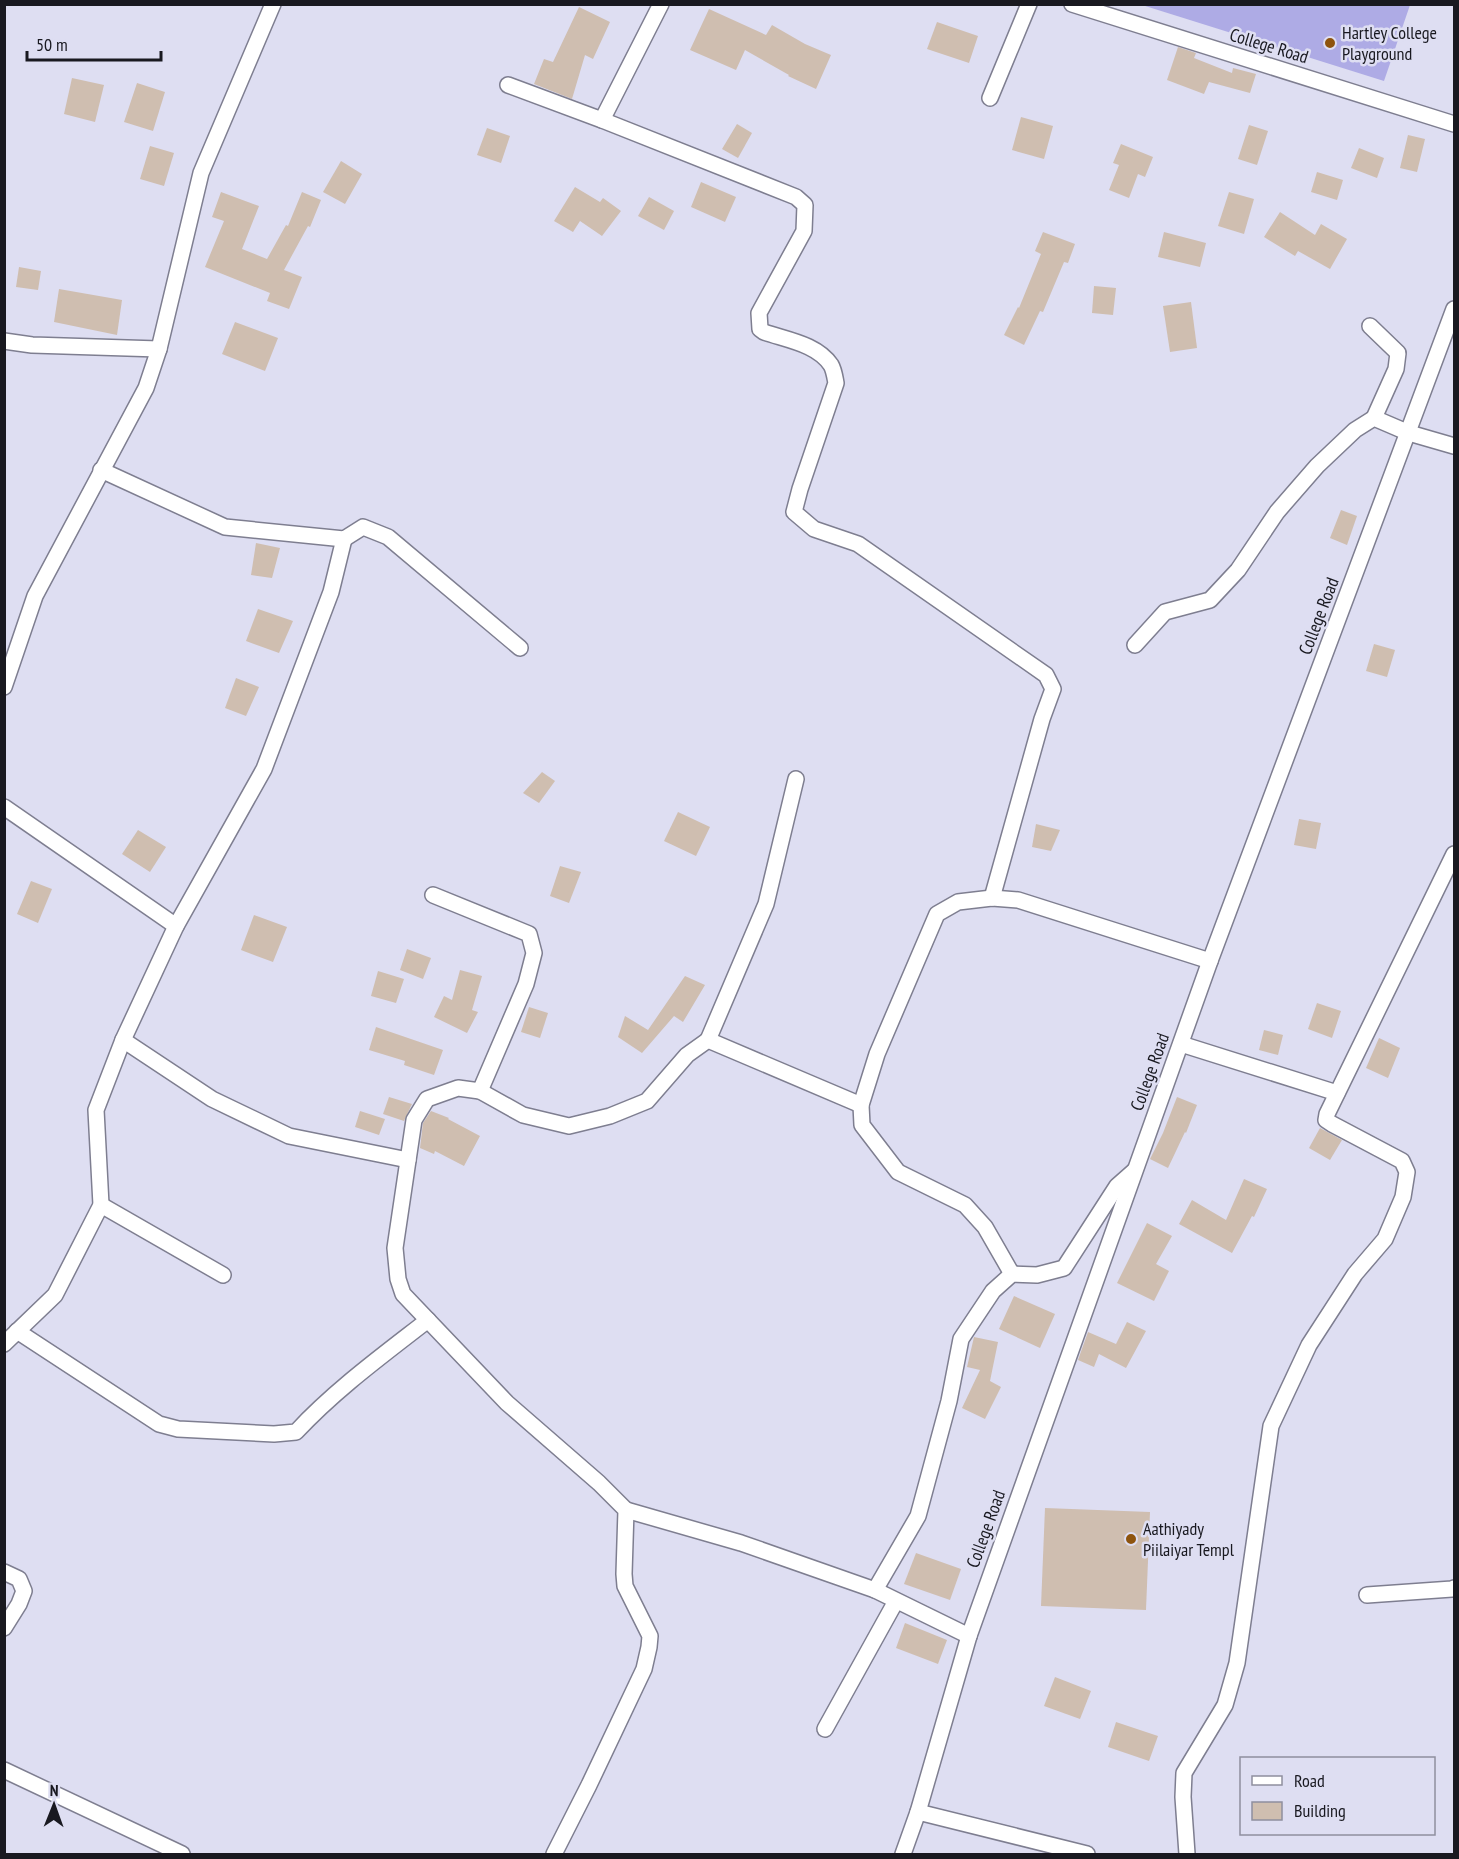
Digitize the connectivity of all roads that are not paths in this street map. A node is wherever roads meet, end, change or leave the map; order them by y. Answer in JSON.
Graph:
{"nodes":[{"id":1,"x":273,"y":4,"type":"edge"},
{"id":2,"x":661,"y":4,"type":"edge"},
{"id":3,"x":1029,"y":4,"type":"edge"},
{"id":4,"x":1072,"y":4,"type":"edge"},
{"id":5,"x":508,"y":85,"type":"dead end"},
{"id":6,"x":990,"y":98,"type":"dead end"},
{"id":7,"x":602,"y":120,"type":"junction"},
{"id":8,"x":1455,"y":124,"type":"edge"},
{"id":9,"x":1455,"y":309,"type":"edge"},
{"id":10,"x":1370,"y":326,"type":"dead end"},
{"id":11,"x":4,"y":340,"type":"edge"},
{"id":12,"x":159,"y":349,"type":"junction"},
{"id":13,"x":1374,"y":418,"type":"junction"},
{"id":14,"x":1409,"y":433,"type":"junction"},
{"id":15,"x":1455,"y":446,"type":"edge"},
{"id":16,"x":101,"y":470,"type":"junction"},
{"id":17,"x":344,"y":539,"type":"junction"},
{"id":18,"x":1135,"y":645,"type":"dead end"},
{"id":19,"x":520,"y":648,"type":"dead end"},
{"id":20,"x":6,"y":679,"type":"edge"},
{"id":21,"x":796,"y":779,"type":"dead end"},
{"id":22,"x":4,"y":807,"type":"edge"},
{"id":23,"x":1455,"y":854,"type":"edge"},
{"id":24,"x":433,"y":895,"type":"dead end"},
{"id":25,"x":992,"y":898,"type":"junction"},
{"id":26,"x":176,"y":926,"type":"junction"},
{"id":27,"x":1210,"y":961,"type":"junction"},
{"id":28,"x":123,"y":1040,"type":"junction"},
{"id":29,"x":708,"y":1040,"type":"junction"},
{"id":30,"x":1180,"y":1044,"type":"junction"},
{"id":31,"x":480,"y":1091,"type":"junction"},
{"id":32,"x":1337,"y":1093,"type":"junction"},
{"id":33,"x":861,"y":1105,"type":"junction"},
{"id":34,"x":408,"y":1160,"type":"junction"},
{"id":35,"x":1136,"y":1169,"type":"junction"},
{"id":36,"x":101,"y":1205,"type":"junction"},
{"id":37,"x":1012,"y":1274,"type":"junction"},
{"id":38,"x":223,"y":1275,"type":"dead end"},
{"id":39,"x":428,"y":1320,"type":"junction"},
{"id":40,"x":17,"y":1331,"type":"junction"},
{"id":41,"x":4,"y":1344,"type":"edge"},
{"id":42,"x":626,"y":1510,"type":"junction"},
{"id":43,"x":4,"y":1572,"type":"edge"},
{"id":44,"x":1455,"y":1588,"type":"edge"},
{"id":45,"x":875,"y":1590,"type":"junction"},
{"id":46,"x":1367,"y":1595,"type":"dead end"},
{"id":47,"x":896,"y":1601,"type":"junction"},
{"id":48,"x":4,"y":1628,"type":"edge"},
{"id":49,"x":969,"y":1636,"type":"junction"},
{"id":50,"x":825,"y":1729,"type":"dead end"},
{"id":51,"x":4,"y":1770,"type":"edge"},
{"id":52,"x":918,"y":1812,"type":"junction"},
{"id":53,"x":182,"y":1854,"type":"edge"},
{"id":54,"x":554,"y":1854,"type":"edge"},
{"id":55,"x":903,"y":1854,"type":"edge"},
{"id":56,"x":1087,"y":1854,"type":"edge"},
{"id":57,"x":1187,"y":1854,"type":"edge"}],
"edges":[{"from":1,"to":12,"type":"street"},
{"from":2,"to":7,"type":"street"},
{"from":3,"to":6,"type":"street"},
{"from":4,"to":8,"type":"street","name":"College Road"},
{"from":5,"to":7,"type":"street"},
{"from":7,"to":25,"type":"street"},
{"from":9,"to":14,"type":"street","name":"College Road"},
{"from":10,"to":13,"type":"street"},
{"from":11,"to":12,"type":"street"},
{"from":12,"to":16,"type":"street"},
{"from":13,"to":14,"type":"street"},
{"from":13,"to":18,"type":"street"},
{"from":14,"to":15,"type":"street"},
{"from":14,"to":27,"type":"street","name":"College Road"},
{"from":16,"to":17,"type":"street"},
{"from":16,"to":20,"type":"street"},
{"from":17,"to":19,"type":"street"},
{"from":17,"to":26,"type":"street"},
{"from":21,"to":29,"type":"street"},
{"from":22,"to":26,"type":"street"},
{"from":23,"to":32,"type":"street"},
{"from":24,"to":31,"type":"street"},
{"from":25,"to":27,"type":"street"},
{"from":25,"to":33,"type":"street"},
{"from":26,"to":28,"type":"street"},
{"from":27,"to":30,"type":"street","name":"College Road"},
{"from":28,"to":34,"type":"street"},
{"from":28,"to":36,"type":"street"},
{"from":29,"to":31,"type":"street"},
{"from":29,"to":33,"type":"street"},
{"from":30,"to":32,"type":"street"},
{"from":30,"to":35,"type":"street","name":"College Road"},
{"from":31,"to":34,"type":"street"},
{"from":32,"to":57,"type":"street"},
{"from":33,"to":37,"type":"street"},
{"from":34,"to":39,"type":"street"},
{"from":35,"to":37,"type":"street"},
{"from":35,"to":49,"type":"street","name":"College Road"},
{"from":36,"to":38,"type":"street"},
{"from":36,"to":40,"type":"street"},
{"from":37,"to":45,"type":"street"},
{"from":39,"to":40,"type":"street"},
{"from":39,"to":42,"type":"street"},
{"from":40,"to":41,"type":"street"},
{"from":42,"to":45,"type":"street"},
{"from":42,"to":54,"type":"street"},
{"from":43,"to":48,"type":"street"},
{"from":44,"to":46,"type":"street"},
{"from":45,"to":47,"type":"street"},
{"from":47,"to":49,"type":"street"},
{"from":47,"to":50,"type":"street"},
{"from":49,"to":52,"type":"street","name":"College Road"},
{"from":51,"to":53,"type":"street"},
{"from":52,"to":55,"type":"street","name":"College Road"},
{"from":52,"to":56,"type":"street"}]}
